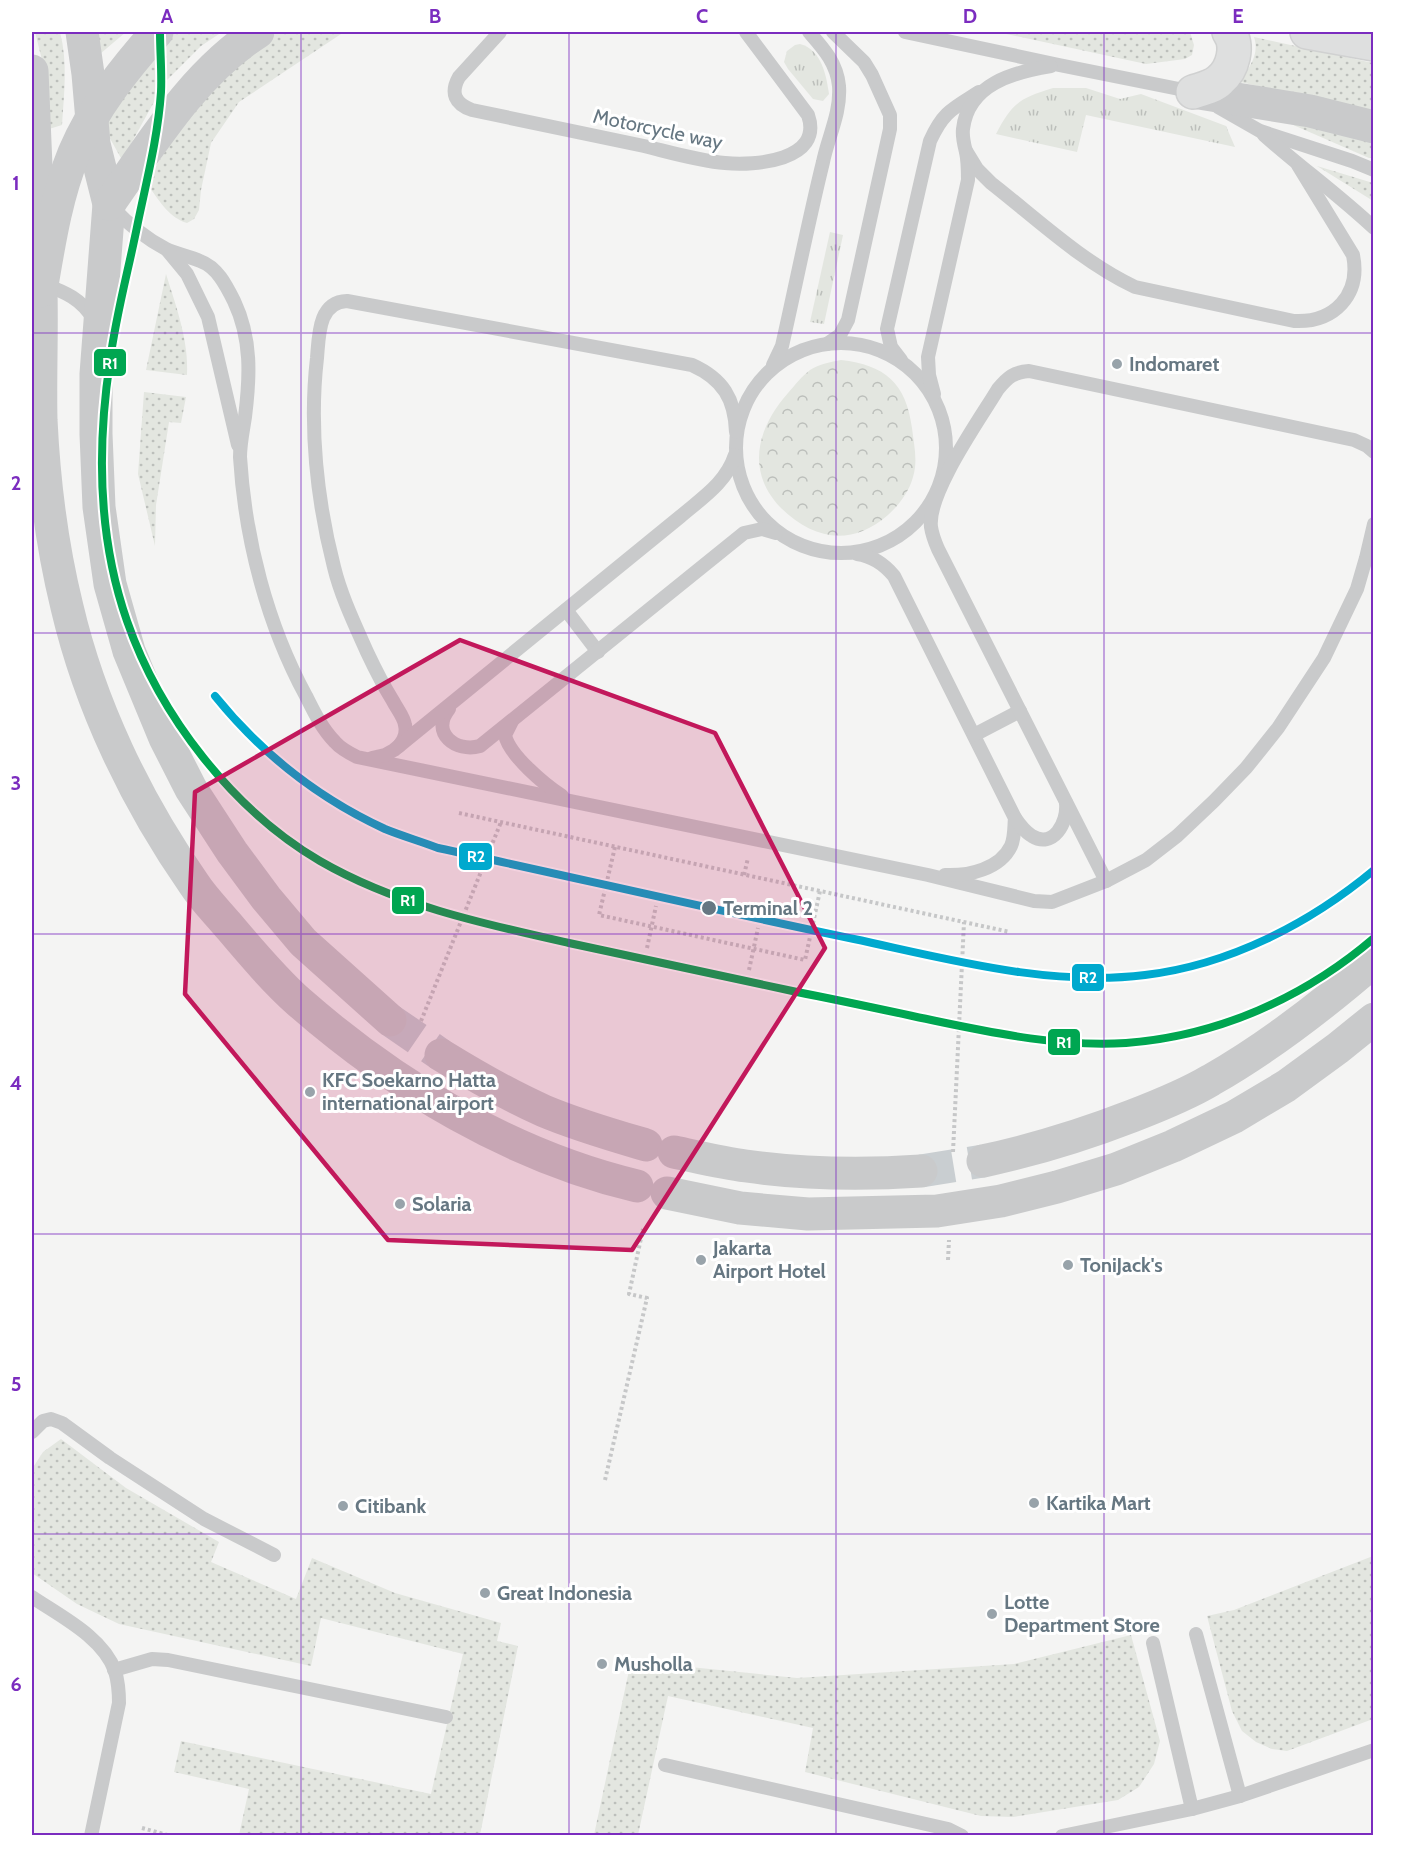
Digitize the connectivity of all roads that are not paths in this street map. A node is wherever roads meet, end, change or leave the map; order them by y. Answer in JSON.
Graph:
{"nodes":[{"id":1,"x":81,"y":32,"type":"edge"},
{"id":2,"x":157,"y":32,"type":"edge"},
{"id":3,"x":258,"y":32,"type":"edge"},
{"id":4,"x":500,"y":32,"type":"edge"},
{"id":5,"x":746,"y":32,"type":"edge"},
{"id":6,"x":808,"y":32,"type":"edge"},
{"id":7,"x":833,"y":32,"type":"edge"},
{"id":8,"x":905,"y":32,"type":"edge"},
{"id":9,"x":1229,"y":32,"type":"edge"},
{"id":10,"x":1307,"y":32,"type":"edge"},
{"id":11,"x":1374,"y":44,"type":"edge"},
{"id":12,"x":1059,"y":65,"type":"junction"},
{"id":13,"x":32,"y":71,"type":"edge"},
{"id":14,"x":989,"y":85,"type":"junction"},
{"id":15,"x":1193,"y":92,"type":"junction"},
{"id":16,"x":1374,"y":127,"type":"edge"},
{"id":17,"x":1260,"y":132,"type":"junction"},
{"id":18,"x":966,"y":151,"type":"junction"},
{"id":19,"x":1298,"y":165,"type":"junction"},
{"id":20,"x":1374,"y":170,"type":"edge"},
{"id":21,"x":109,"y":204,"type":"junction"},
{"id":22,"x":1374,"y":228,"type":"edge"},
{"id":23,"x":168,"y":250,"type":"junction"},
{"id":24,"x":35,"y":283,"type":"edge"},
{"id":25,"x":98,"y":340,"type":"junction"},
{"id":26,"x":826,"y":345,"type":"junction"},
{"id":27,"x":904,"y":364,"type":"junction"},
{"id":28,"x":768,"y":372,"type":"junction"},
{"id":29,"x":937,"y":405,"type":"junction"},
{"id":30,"x":736,"y":432,"type":"junction"},
{"id":31,"x":1374,"y":452,"type":"edge"},
{"id":32,"x":735,"y":454,"type":"junction"},
{"id":33,"x":240,"y":455,"type":"junction"},
{"id":34,"x":940,"y":485,"type":"junction"},
{"id":35,"x":1373,"y":527,"type":"edge"},
{"id":36,"x":785,"y":537,"type":"junction"},
{"id":37,"x":849,"y":553,"type":"junction"},
{"id":38,"x":567,"y":610,"type":"junction"},
{"id":39,"x":598,"y":651,"type":"junction"},
{"id":40,"x":454,"y":703,"type":"junction"},
{"id":41,"x":1020,"y":711,"type":"junction"},
{"id":42,"x":513,"y":720,"type":"junction"},
{"id":43,"x":974,"y":735,"type":"junction"},
{"id":44,"x":399,"y":746,"type":"junction"},
{"id":45,"x":366,"y":758,"type":"junction"},
{"id":46,"x":1065,"y":799,"type":"junction"},
{"id":47,"x":569,"y":800,"type":"junction"},
{"id":48,"x":1015,"y":818,"type":"junction"},
{"id":49,"x":928,"y":875,"type":"junction"},
{"id":50,"x":1106,"y":881,"type":"junction"},
{"id":51,"x":1374,"y":961,"type":"edge"},
{"id":52,"x":1374,"y":1019,"type":"edge"},
{"id":53,"x":405,"y":1023,"type":"tunnel mouth"},
{"id":54,"x":441,"y":1056,"type":"tunnel mouth"},
{"id":55,"x":968,"y":1158,"type":"tunnel mouth"},
{"id":56,"x":921,"y":1171,"type":"tunnel mouth"},
{"id":57,"x":32,"y":1432,"type":"edge"},
{"id":58,"x":274,"y":1555,"type":"dead end"},
{"id":59,"x":32,"y":1597,"type":"edge"},
{"id":60,"x":1196,"y":1634,"type":"dead end"},
{"id":61,"x":1153,"y":1643,"type":"dead end"},
{"id":62,"x":114,"y":1670,"type":"junction"},
{"id":63,"x":446,"y":1717,"type":"dead end"},
{"id":64,"x":1374,"y":1750,"type":"edge"},
{"id":65,"x":665,"y":1765,"type":"dead end"},
{"id":66,"x":1240,"y":1796,"type":"junction"},
{"id":67,"x":1192,"y":1809,"type":"junction"},
{"id":68,"x":91,"y":1836,"type":"edge"},
{"id":69,"x":962,"y":1836,"type":"edge"},
{"id":70,"x":1062,"y":1836,"type":"edge"}],
"edges":[{"from":1,"to":21,"type":"street"},
{"from":2,"to":24,"type":"street","bridge":true},
{"from":3,"to":21,"type":"street"},
{"from":4,"to":5,"type":"lane","name":"Motorcycle way"},
{"from":6,"to":28,"type":"lane"},
{"from":7,"to":26,"type":"lane"},
{"from":8,"to":12,"type":"lane"},
{"from":9,"to":15,"type":"main road"},
{"from":10,"to":11,"type":"main road"},
{"from":12,"to":14,"type":"lane"},
{"from":12,"to":15,"type":"lane"},
{"from":13,"to":24,"type":"street","bridge":true},
{"from":14,"to":18,"type":"lane"},
{"from":14,"to":27,"type":"lane"},
{"from":15,"to":16,"type":"street"},
{"from":15,"to":17,"type":"lane"},
{"from":17,"to":19,"type":"lane"},
{"from":17,"to":20,"type":"lane"},
{"from":18,"to":19,"type":"lane"},
{"from":18,"to":29,"type":"lane"},
{"from":19,"to":22,"type":"lane"},
{"from":21,"to":23,"type":"lane"},
{"from":21,"to":25,"type":"street"},
{"from":23,"to":33,"type":"lane"},
{"from":23,"to":33,"type":"lane"},
{"from":24,"to":25,"type":"lane"},
{"from":24,"to":52,"type":"street","bridge":true},
{"from":25,"to":53,"type":"street"},
{"from":26,"to":27,"type":"lane"},
{"from":26,"to":28,"type":"lane"},
{"from":27,"to":29,"type":"lane"},
{"from":28,"to":30,"type":"lane"},
{"from":29,"to":34,"type":"lane"},
{"from":30,"to":32,"type":"lane"},
{"from":30,"to":44,"type":"lane"},
{"from":31,"to":34,"type":"lane"},
{"from":32,"to":36,"type":"lane"},
{"from":32,"to":38,"type":"lane"},
{"from":33,"to":45,"type":"lane"},
{"from":34,"to":37,"type":"lane"},
{"from":34,"to":41,"type":"lane"},
{"from":35,"to":50,"type":"lane"},
{"from":36,"to":37,"type":"lane"},
{"from":36,"to":39,"type":"lane"},
{"from":37,"to":43,"type":"lane"},
{"from":38,"to":39,"type":"lane"},
{"from":38,"to":40,"type":"lane"},
{"from":39,"to":42,"type":"lane"},
{"from":40,"to":42,"type":"lane"},
{"from":40,"to":44,"type":"lane"},
{"from":41,"to":43,"type":"lane"},
{"from":41,"to":46,"type":"lane"},
{"from":42,"to":47,"type":"lane"},
{"from":43,"to":48,"type":"lane"},
{"from":44,"to":45,"type":"lane"},
{"from":45,"to":47,"type":"lane"},
{"from":46,"to":48,"type":"lane"},
{"from":46,"to":50,"type":"lane"},
{"from":47,"to":49,"type":"lane"},
{"from":48,"to":49,"type":"lane"},
{"from":49,"to":50,"type":"lane"},
{"from":51,"to":55,"type":"street"},
{"from":54,"to":56,"type":"street"},
{"from":57,"to":58,"type":"lane"},
{"from":59,"to":62,"type":"lane"},
{"from":60,"to":66,"type":"lane"},
{"from":61,"to":67,"type":"lane"},
{"from":62,"to":63,"type":"lane"},
{"from":62,"to":68,"type":"lane"},
{"from":64,"to":66,"type":"lane"},
{"from":65,"to":69,"type":"lane"},
{"from":66,"to":67,"type":"lane"},
{"from":67,"to":70,"type":"lane"}]}
